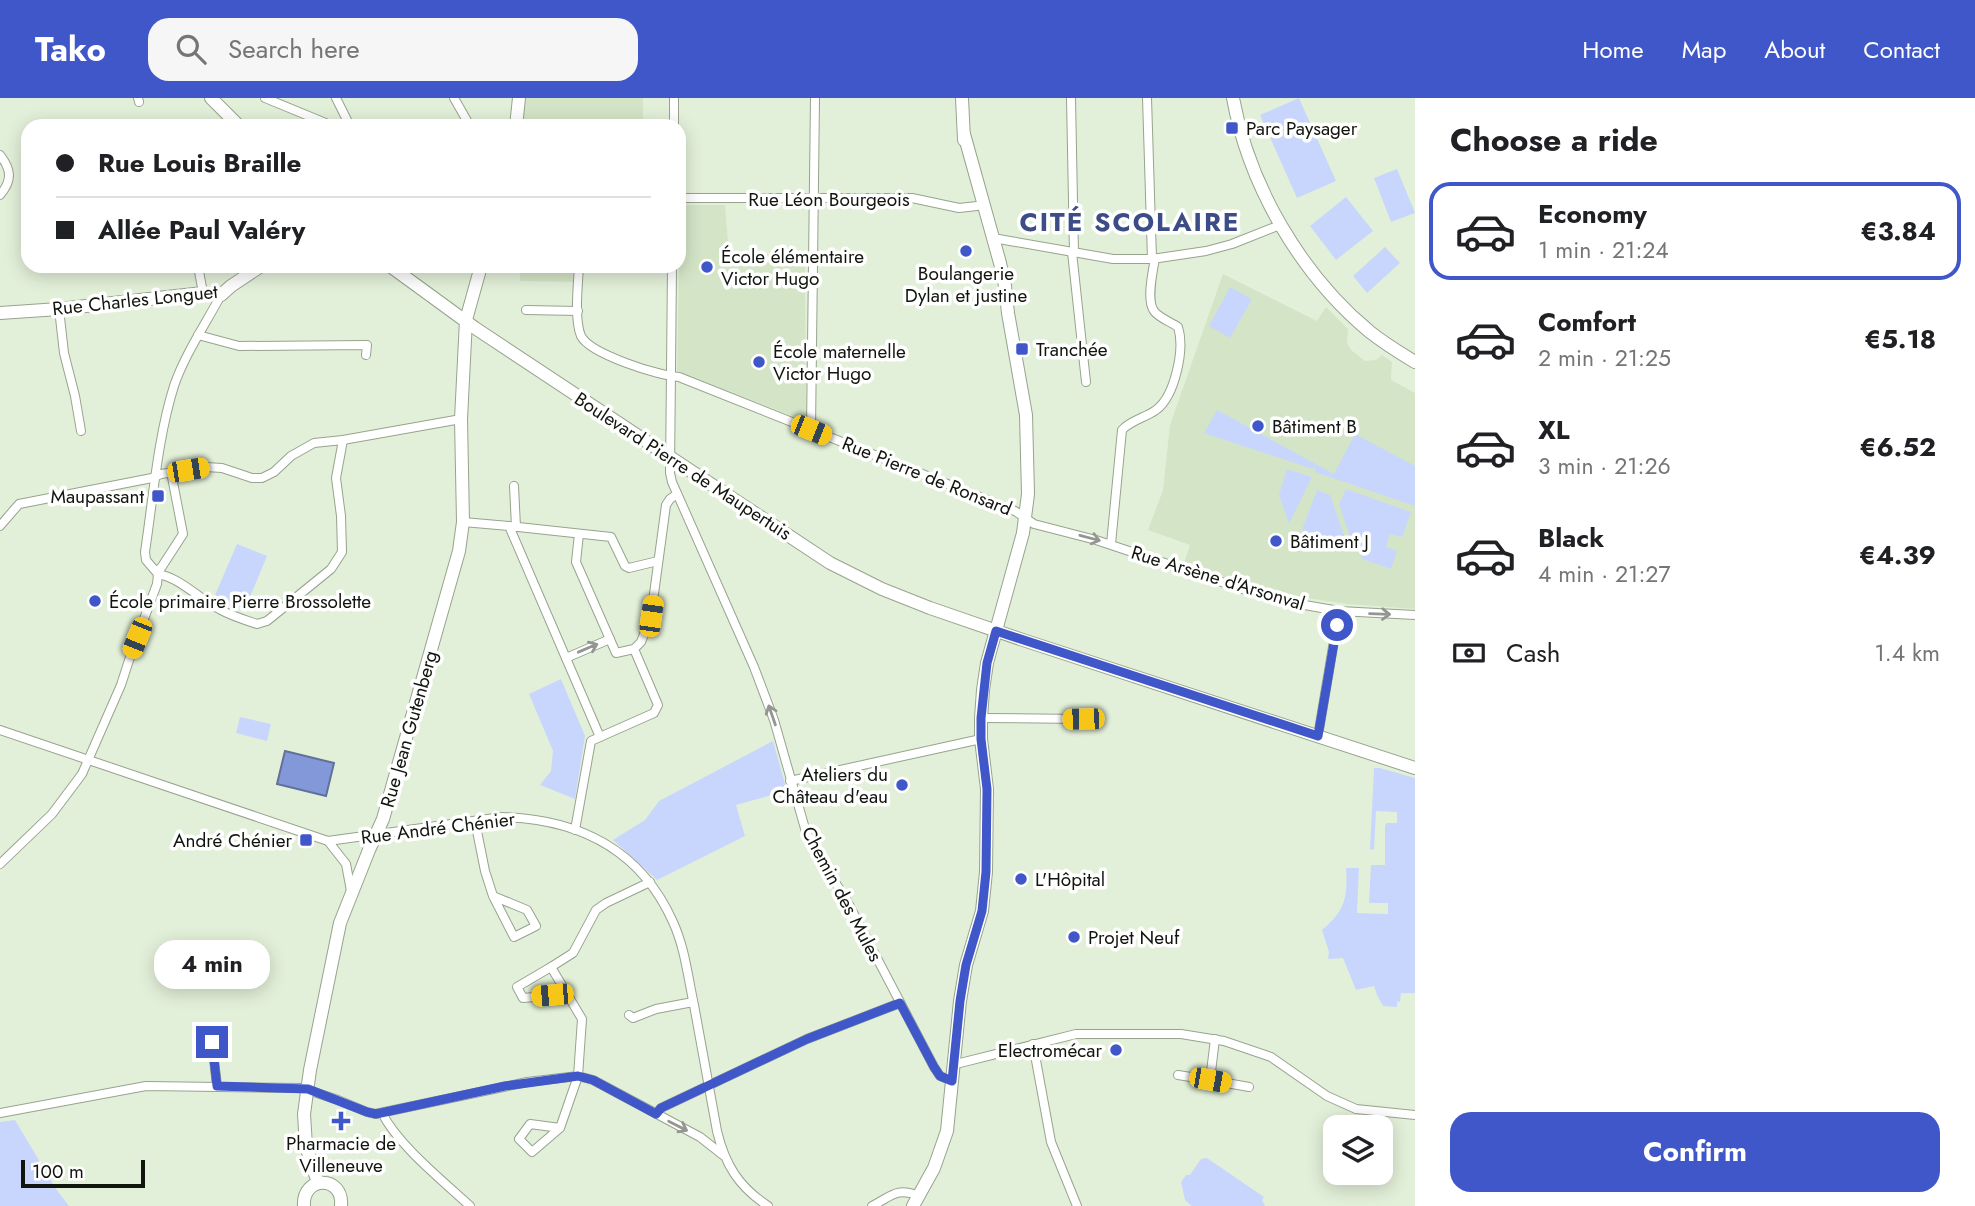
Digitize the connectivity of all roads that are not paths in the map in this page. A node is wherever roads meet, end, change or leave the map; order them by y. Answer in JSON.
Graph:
{"nodes":[{"id":1,"x":211,"y":98,"type":"edge"},
{"id":2,"x":265,"y":98,"type":"edge"},
{"id":3,"x":336,"y":98,"type":"edge"},
{"id":4,"x":454,"y":98,"type":"edge"},
{"id":5,"x":519,"y":98,"type":"edge"},
{"id":6,"x":674,"y":98,"type":"edge"},
{"id":7,"x":815,"y":98,"type":"edge"},
{"id":8,"x":962,"y":98,"type":"edge"},
{"id":9,"x":1071,"y":98,"type":"edge"},
{"id":10,"x":1147,"y":98,"type":"edge"},
{"id":11,"x":1233,"y":98,"type":"edge"},
{"id":12,"x":232,"y":119,"type":"edge"},
{"id":13,"x":315,"y":119,"type":"edge"},
{"id":14,"x":346,"y":119,"type":"edge"},
{"id":15,"x":466,"y":119,"type":"edge"},
{"id":16,"x":517,"y":119,"type":"edge"},
{"id":17,"x":674,"y":119,"type":"edge"},
{"id":18,"x":0,"y":155,"type":"edge"},
{"id":19,"x":0,"y":194,"type":"edge"},
{"id":20,"x":686,"y":198,"type":"edge"},
{"id":21,"x":814,"y":199,"type":"junction"},
{"id":22,"x":980,"y":205,"type":"junction"},
{"id":23,"x":1280,"y":225,"type":"junction"},
{"id":24,"x":993,"y":238,"type":"junction"},
{"id":25,"x":1073,"y":252,"type":"junction"},
{"id":26,"x":1153,"y":258,"type":"junction"},
{"id":27,"x":199,"y":273,"type":"edge"},
{"id":28,"x":250,"y":273,"type":"edge"},
{"id":29,"x":400,"y":273,"type":"edge"},
{"id":30,"x":479,"y":273,"type":"edge"},
{"id":31,"x":579,"y":273,"type":"edge"},
{"id":32,"x":672,"y":273,"type":"edge"},
{"id":33,"x":203,"y":293,"type":"junction"},
{"id":34,"x":221,"y":295,"type":"junction"},
{"id":35,"x":59,"y":309,"type":"junction"},
{"id":36,"x":526,"y":310,"type":"dead end"},
{"id":37,"x":578,"y":311,"type":"junction"},
{"id":38,"x":0,"y":313,"type":"edge"},
{"id":39,"x":1008,"y":313,"type":"junction"},
{"id":40,"x":466,"y":320,"type":"junction"},
{"id":41,"x":198,"y":335,"type":"junction"},
{"id":42,"x":366,"y":355,"type":"dead end"},
{"id":43,"x":1415,"y":362,"type":"edge"},
{"id":44,"x":671,"y":377,"type":"junction"},
{"id":45,"x":1086,"y":382,"type":"dead end"},
{"id":46,"x":461,"y":419,"type":"junction"},
{"id":47,"x":811,"y":430,"type":"junction"},
{"id":48,"x":81,"y":431,"type":"dead end"},
{"id":49,"x":343,"y":440,"type":"junction"},
{"id":50,"x":671,"y":457,"type":"junction"},
{"id":51,"x":170,"y":472,"type":"junction"},
{"id":52,"x":156,"y":476,"type":"junction"},
{"id":53,"x":514,"y":486,"type":"dead end"},
{"id":54,"x":677,"y":494,"type":"junction"},
{"id":55,"x":1026,"y":517,"type":"junction"},
{"id":56,"x":463,"y":522,"type":"junction"},
{"id":57,"x":0,"y":526,"type":"edge"},
{"id":58,"x":513,"y":527,"type":"junction"},
{"id":59,"x":579,"y":534,"type":"junction"},
{"id":60,"x":1111,"y":544,"type":"junction"},
{"id":61,"x":658,"y":561,"type":"junction"},
{"id":62,"x":157,"y":573,"type":"junction"},
{"id":63,"x":1339,"y":611,"type":"junction"},
{"id":64,"x":1415,"y":615,"type":"edge"},
{"id":65,"x":996,"y":631,"type":"junction"},
{"id":66,"x":610,"y":639,"type":"junction"},
{"id":67,"x":634,"y":649,"type":"junction"},
{"id":68,"x":566,"y":658,"type":"junction"},
{"id":69,"x":981,"y":718,"type":"junction"},
{"id":70,"x":1083,"y":719,"type":"dead end"},
{"id":71,"x":0,"y":730,"type":"edge"},
{"id":72,"x":1318,"y":736,"type":"junction"},
{"id":73,"x":600,"y":737,"type":"junction"},
{"id":74,"x":981,"y":739,"type":"junction"},
{"id":75,"x":88,"y":761,"type":"junction"},
{"id":76,"x":1415,"y":768,"type":"edge"},
{"id":77,"x":790,"y":781,"type":"junction"},
{"id":78,"x":475,"y":821,"type":"junction"},
{"id":79,"x":575,"y":830,"type":"junction"},
{"id":80,"x":376,"y":835,"type":"junction"},
{"id":81,"x":328,"y":841,"type":"junction"},
{"id":82,"x":0,"y":864,"type":"edge"},
{"id":83,"x":650,"y":882,"type":"junction"},
{"id":84,"x":351,"y":895,"type":"junction"},
{"id":85,"x":493,"y":896,"type":"junction"},
{"id":86,"x":551,"y":967,"type":"junction"},
{"id":87,"x":567,"y":994,"type":"junction"},
{"id":88,"x":693,"y":1002,"type":"junction"},
{"id":89,"x":900,"y":1003,"type":"junction"},
{"id":90,"x":629,"y":1015,"type":"dead end"},
{"id":91,"x":1215,"y":1039,"type":"junction"},
{"id":92,"x":197,"y":1044,"type":"dead end"},
{"id":93,"x":1033,"y":1044,"type":"junction"},
{"id":94,"x":953,"y":1063,"type":"junction"},
{"id":95,"x":1178,"y":1075,"type":"dead end"},
{"id":96,"x":578,"y":1076,"type":"junction"},
{"id":97,"x":1210,"y":1080,"type":"junction"},
{"id":98,"x":952,"y":1081,"type":"junction"},
{"id":99,"x":217,"y":1086,"type":"junction"},
{"id":100,"x":708,"y":1087,"type":"junction"},
{"id":101,"x":1249,"y":1087,"type":"dead end"},
{"id":102,"x":308,"y":1089,"type":"junction"},
{"id":103,"x":0,"y":1113,"type":"edge"},
{"id":104,"x":382,"y":1113,"type":"junction"},
{"id":105,"x":656,"y":1114,"type":"junction"},
{"id":106,"x":1415,"y":1115,"type":"edge"},
{"id":107,"x":560,"y":1128,"type":"junction"},
{"id":108,"x":717,"y":1131,"type":"junction"},
{"id":109,"x":700,"y":1137,"type":"junction"},
{"id":110,"x":723,"y":1155,"type":"junction"},
{"id":111,"x":318,"y":1183,"type":"junction"},
{"id":112,"x":916,"y":1201,"type":"edge"},
{"id":113,"x":754,"y":1202,"type":"edge"},
{"id":114,"x":304,"y":1206,"type":"edge"},
{"id":115,"x":341,"y":1206,"type":"edge"},
{"id":116,"x":470,"y":1206,"type":"edge"},
{"id":117,"x":768,"y":1206,"type":"edge"},
{"id":118,"x":872,"y":1206,"type":"edge"},
{"id":119,"x":1077,"y":1206,"type":"edge"}],
"edges":[{"from":1,"to":12,"type":"street"},
{"from":2,"to":13,"type":"street"},
{"from":3,"to":14,"type":"street"},
{"from":4,"to":15,"type":"street"},
{"from":5,"to":16,"type":"street"},
{"from":6,"to":17,"type":"street"},
{"from":7,"to":21,"type":"street"},
{"from":8,"to":22,"type":"street"},
{"from":9,"to":25,"type":"street"},
{"from":10,"to":26,"type":"street"},
{"from":11,"to":23,"type":"street"},
{"from":18,"to":19,"type":"street"},
{"from":20,"to":21,"type":"street","name":"Rue Léon Bourgeois"},
{"from":21,"to":22,"type":"street","name":"Rue Léon Bourgeois"},
{"from":21,"to":47,"type":"street"},
{"from":22,"to":24,"type":"street"},
{"from":22,"to":39,"type":"street"},
{"from":23,"to":26,"type":"street"},
{"from":23,"to":43,"type":"street"},
{"from":24,"to":25,"type":"street"},
{"from":24,"to":39,"type":"street"},
{"from":25,"to":26,"type":"street"},
{"from":25,"to":45,"type":"street"},
{"from":26,"to":60,"type":"street"},
{"from":27,"to":33,"type":"street"},
{"from":28,"to":34,"type":"street","name":"Rue Charles Longuet"},
{"from":29,"to":40,"type":"street","name":"Boulevard Pierre de Maupertuis"},
{"from":30,"to":40,"type":"street","name":"Rue Jean Gutenberg"},
{"from":31,"to":37,"type":"street","name":"Rue Pierre de Ronsard"},
{"from":32,"to":44,"type":"street","name":"Chemin des Mules"},
{"from":33,"to":34,"type":"street","name":"Rue Charles Longuet"},
{"from":33,"to":35,"type":"street","name":"Rue Charles Longuet"},
{"from":34,"to":41,"type":"street"},
{"from":35,"to":38,"type":"street","name":"Rue Charles Longuet"},
{"from":35,"to":48,"type":"street"},
{"from":36,"to":37,"type":"street"},
{"from":37,"to":44,"type":"street","name":"Rue Pierre de Ronsard"},
{"from":39,"to":55,"type":"street"},
{"from":40,"to":46,"type":"street","name":"Rue Jean Gutenberg"},
{"from":40,"to":50,"type":"street","name":"Boulevard Pierre de Maupertuis"},
{"from":41,"to":42,"type":"street"},
{"from":41,"to":52,"type":"street"},
{"from":44,"to":47,"type":"street","name":"Rue Pierre de Ronsard"},
{"from":44,"to":50,"type":"street","name":"Chemin des Mules"},
{"from":46,"to":49,"type":"street"},
{"from":46,"to":56,"type":"street","name":"Rue Jean Gutenberg"},
{"from":47,"to":55,"type":"street","name":"Rue Pierre de Ronsard"},
{"from":49,"to":51,"type":"street"},
{"from":49,"to":62,"type":"street"},
{"from":50,"to":54,"type":"street","name":"Chemin des Mules"},
{"from":50,"to":65,"type":"street","name":"Boulevard Pierre de Maupertuis"},
{"from":51,"to":52,"type":"street"},
{"from":51,"to":62,"type":"street"},
{"from":52,"to":57,"type":"street"},
{"from":52,"to":62,"type":"street"},
{"from":53,"to":58,"type":"street"},
{"from":54,"to":61,"type":"street"},
{"from":77,"to":54,"type":"street","name":"Chemin des Mules","one_way":true},
{"from":55,"to":60,"type":"street","name":"Rue Arsène d'Arsonval","one_way":true},
{"from":55,"to":65,"type":"street"},
{"from":56,"to":58,"type":"street"},
{"from":56,"to":80,"type":"street","name":"Rue Jean Gutenberg"},
{"from":58,"to":59,"type":"street"},
{"from":58,"to":68,"type":"street"},
{"from":59,"to":61,"type":"street"},
{"from":59,"to":66,"type":"street"},
{"from":60,"to":63,"type":"street","name":"Rue Arsène d'Arsonval"},
{"from":61,"to":67,"type":"street"},
{"from":62,"to":75,"type":"street"},
{"from":63,"to":64,"type":"street","name":"Rue Arsène d'Arsonval","one_way":true},
{"from":63,"to":72,"type":"street"},
{"from":65,"to":69,"type":"street"},
{"from":65,"to":72,"type":"street","name":"Boulevard Pierre de Maupertuis"},
{"from":66,"to":67,"type":"street"},
{"from":68,"to":66,"type":"street","one_way":true},
{"from":67,"to":73,"type":"street"},
{"from":68,"to":73,"type":"street"},
{"from":69,"to":70,"type":"street"},
{"from":69,"to":74,"type":"street"},
{"from":71,"to":75,"type":"street","name":"Rue André Chénier"},
{"from":72,"to":76,"type":"street","name":"Boulevard Pierre de Maupertuis"},
{"from":73,"to":79,"type":"street"},
{"from":74,"to":77,"type":"street"},
{"from":74,"to":94,"type":"street"},
{"from":75,"to":81,"type":"street","name":"Rue André Chénier"},
{"from":75,"to":82,"type":"street"},
{"from":77,"to":89,"type":"street","name":"Chemin des Mules"},
{"from":78,"to":79,"type":"street","name":"Rue André Chénier"},
{"from":78,"to":80,"type":"street","name":"Rue André Chénier"},
{"from":78,"to":85,"type":"street"},
{"from":79,"to":83,"type":"street","name":"Rue André Chénier"},
{"from":80,"to":81,"type":"street","name":"Rue André Chénier"},
{"from":80,"to":84,"type":"street","name":"Rue Jean Gutenberg"},
{"from":81,"to":84,"type":"street"},
{"from":83,"to":86,"type":"street"},
{"from":83,"to":88,"type":"street","name":"Rue André Chénier"},
{"from":84,"to":102,"type":"street","name":"Rue Jean Gutenberg"},
{"from":85,"to":85,"type":"street"},
{"from":86,"to":87,"type":"street"},
{"from":86,"to":87,"type":"street"},
{"from":87,"to":96,"type":"street"},
{"from":88,"to":90,"type":"street"},
{"from":88,"to":100,"type":"street","name":"Rue André Chénier"},
{"from":89,"to":98,"type":"street","name":"Chemin des Mules"},
{"from":89,"to":100,"type":"street"},
{"from":91,"to":93,"type":"street"},
{"from":91,"to":97,"type":"street"},
{"from":91,"to":106,"type":"street"},
{"from":92,"to":99,"type":"street"},
{"from":93,"to":94,"type":"street"},
{"from":93,"to":119,"type":"street"},
{"from":94,"to":98,"type":"street"},
{"from":95,"to":97,"type":"street"},
{"from":96,"to":104,"type":"street"},
{"from":96,"to":105,"type":"street"},
{"from":96,"to":107,"type":"street"},
{"from":97,"to":101,"type":"street"},
{"from":98,"to":112,"type":"street"},
{"from":99,"to":102,"type":"street"},
{"from":99,"to":103,"type":"street"},
{"from":100,"to":105,"type":"street"},
{"from":100,"to":108,"type":"street","name":"Rue André Chénier"},
{"from":102,"to":104,"type":"street"},
{"from":102,"to":111,"type":"street","name":"Rue Jean Gutenberg"},
{"from":104,"to":116,"type":"street"},
{"from":105,"to":109,"type":"street","one_way":true},
{"from":107,"to":107,"type":"street"},
{"from":108,"to":109,"type":"street"},
{"from":108,"to":110,"type":"street","name":"Rue André Chénier"},
{"from":109,"to":110,"type":"street"},
{"from":110,"to":113,"type":"street"},
{"from":111,"to":114,"type":"street"},
{"from":111,"to":115,"type":"street"},
{"from":112,"to":118,"type":"street"},
{"from":113,"to":117,"type":"street"}]}
